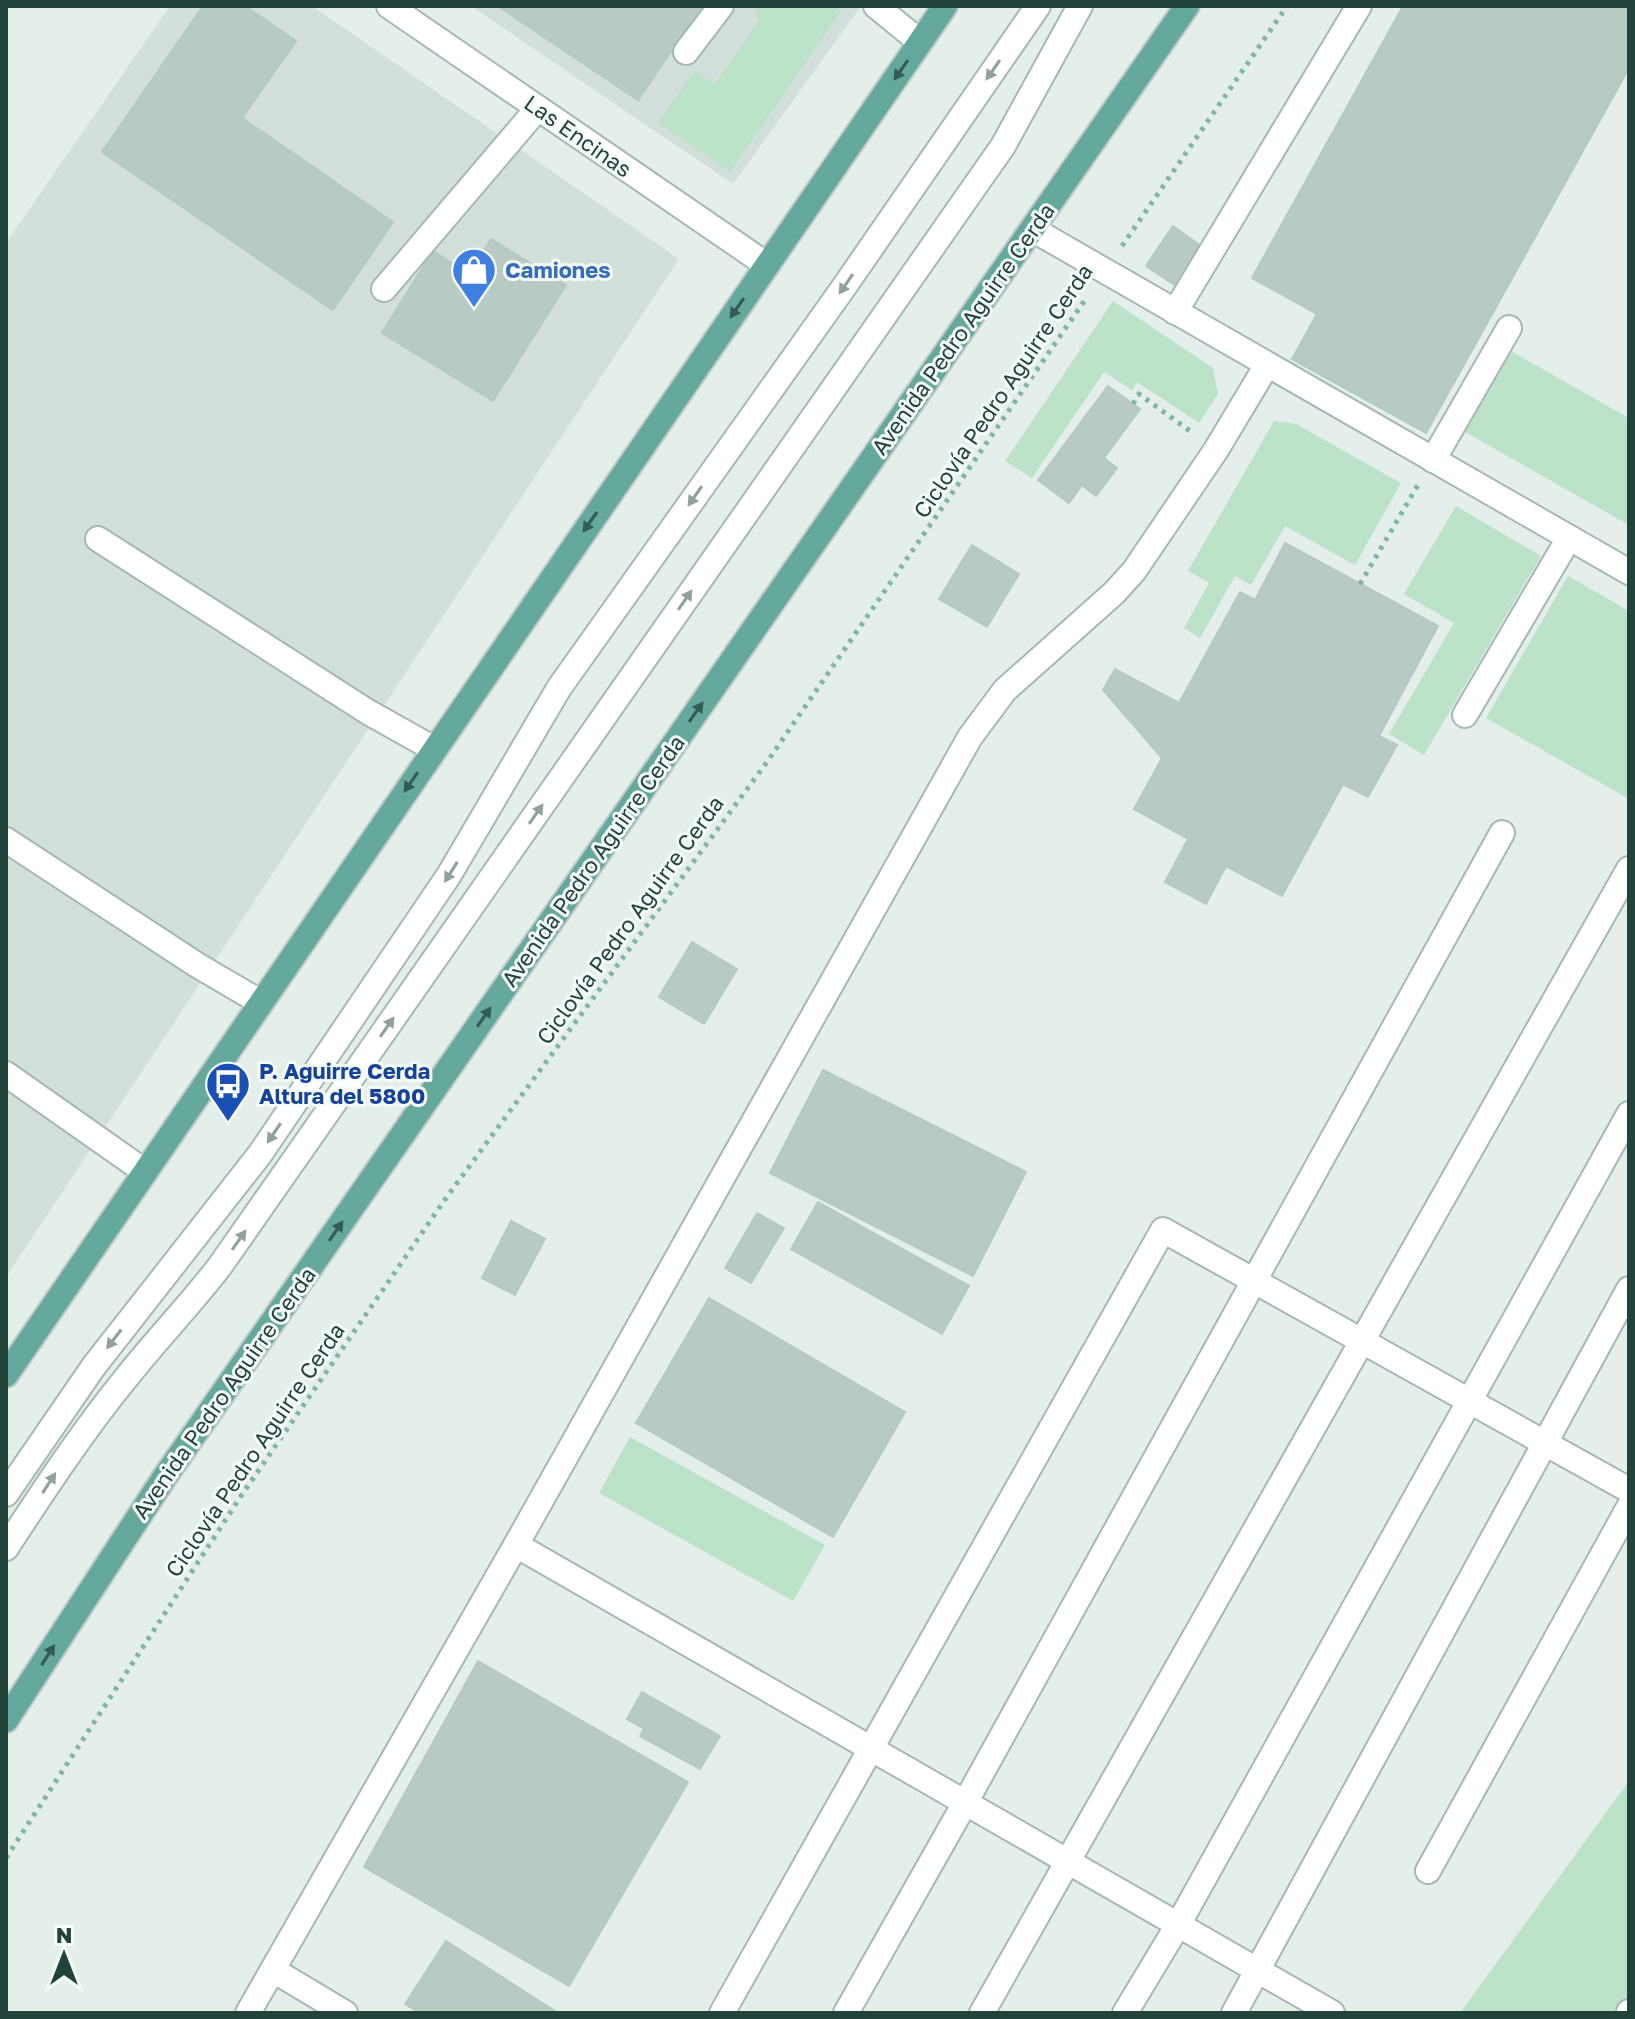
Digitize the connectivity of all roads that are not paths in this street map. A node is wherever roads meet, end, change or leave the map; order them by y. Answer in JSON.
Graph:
{"nodes":[{"id":1,"x":389,"y":6,"type":"edge"},
{"id":2,"x":721,"y":6,"type":"edge"},
{"id":3,"x":876,"y":6,"type":"edge"},
{"id":4,"x":945,"y":6,"type":"edge"},
{"id":5,"x":1038,"y":6,"type":"edge"},
{"id":6,"x":1080,"y":6,"type":"edge"},
{"id":7,"x":1187,"y":6,"type":"edge"},
{"id":8,"x":1359,"y":6,"type":"edge"},
{"id":9,"x":920,"y":42,"type":"junction"},
{"id":10,"x":686,"y":52,"type":"dead end"},
{"id":11,"x":538,"y":108,"type":"junction"},
{"id":12,"x":1032,"y":229,"type":"junction"},
{"id":13,"x":767,"y":265,"type":"junction"},
{"id":14,"x":384,"y":289,"type":"dead end"},
{"id":15,"x":1175,"y":312,"type":"junction"},
{"id":16,"x":1509,"y":328,"type":"dead end"},
{"id":17,"x":1267,"y":365,"type":"junction"},
{"id":18,"x":1433,"y":460,"type":"junction"},
{"id":19,"x":1569,"y":538,"type":"junction"},
{"id":20,"x":98,"y":539,"type":"dead end"},
{"id":21,"x":1629,"y":572,"type":"edge"},
{"id":22,"x":1465,"y":715,"type":"dead end"},
{"id":23,"x":434,"y":749,"type":"junction"},
{"id":24,"x":1502,"y":833,"type":"dead end"},
{"id":25,"x":6,"y":840,"type":"edge"},
{"id":26,"x":1629,"y":869,"type":"edge"},
{"id":27,"x":260,"y":1002,"type":"junction"},
{"id":28,"x":6,"y":1074,"type":"edge"},
{"id":29,"x":1629,"y":1114,"type":"edge"},
{"id":30,"x":144,"y":1171,"type":"junction"},
{"id":31,"x":1254,"y":1281,"type":"junction"},
{"id":32,"x":1629,"y":1289,"type":"edge"},
{"id":33,"x":1362,"y":1341,"type":"junction"},
{"id":34,"x":9,"y":1364,"type":"edge"},
{"id":35,"x":1470,"y":1402,"type":"junction"},
{"id":36,"x":1546,"y":1444,"type":"junction"},
{"id":37,"x":1629,"y":1490,"type":"edge"},
{"id":38,"x":6,"y":1494,"type":"edge"},
{"id":39,"x":1629,"y":1507,"type":"edge"},
{"id":40,"x":516,"y":1545,"type":"junction"},
{"id":41,"x":6,"y":1548,"type":"edge"},
{"id":42,"x":6,"y":1720,"type":"edge"},
{"id":43,"x":871,"y":1748,"type":"junction"},
{"id":44,"x":965,"y":1803,"type":"junction"},
{"id":45,"x":1066,"y":1860,"type":"junction"},
{"id":46,"x":1428,"y":1871,"type":"dead end"},
{"id":47,"x":1178,"y":1925,"type":"junction"},
{"id":48,"x":273,"y":1970,"type":"junction"},
{"id":49,"x":1257,"y":1970,"type":"junction"},
{"id":50,"x":248,"y":2013,"type":"edge"},
{"id":51,"x":345,"y":2013,"type":"edge"},
{"id":52,"x":722,"y":2013,"type":"edge"},
{"id":53,"x":846,"y":2013,"type":"edge"},
{"id":54,"x":982,"y":2013,"type":"edge"},
{"id":55,"x":1125,"y":2013,"type":"edge"},
{"id":56,"x":1234,"y":2013,"type":"edge"},
{"id":57,"x":1332,"y":2013,"type":"edge"}],
"edges":[{"from":1,"to":11,"type":"street","name":"Las Encinas"},
{"from":2,"to":10,"type":"street"},
{"from":3,"to":9,"type":"street"},
{"from":4,"to":9,"type":"main road"},
{"from":5,"to":38,"type":"street","one_way":true},
{"from":41,"to":6,"type":"street","one_way":true},
{"from":7,"to":12,"type":"main road","name":"Avenida Pedro Aguirre Cerda"},
{"from":8,"to":15,"type":"street"},
{"from":9,"to":13,"type":"main road","one_way":true},
{"from":11,"to":13,"type":"street","name":"Las Encinas"},
{"from":11,"to":14,"type":"street"},
{"from":12,"to":15,"type":"street"},
{"from":42,"to":12,"type":"main road","name":"Avenida Pedro Aguirre Cerda","one_way":true},
{"from":13,"to":23,"type":"main road","one_way":true},
{"from":15,"to":17,"type":"street"},
{"from":16,"to":18,"type":"street"},
{"from":17,"to":18,"type":"street"},
{"from":17,"to":40,"type":"street"},
{"from":18,"to":19,"type":"street"},
{"from":19,"to":21,"type":"street"},
{"from":19,"to":22,"type":"street"},
{"from":20,"to":23,"type":"street"},
{"from":23,"to":27,"type":"main road","one_way":true},
{"from":24,"to":31,"type":"street"},
{"from":25,"to":27,"type":"street"},
{"from":26,"to":33,"type":"street"},
{"from":27,"to":30,"type":"main road"},
{"from":28,"to":30,"type":"street"},
{"from":29,"to":35,"type":"street"},
{"from":30,"to":34,"type":"main road"},
{"from":31,"to":33,"type":"street"},
{"from":31,"to":43,"type":"street"},
{"from":31,"to":44,"type":"street"},
{"from":32,"to":36,"type":"street"},
{"from":33,"to":35,"type":"street"},
{"from":33,"to":45,"type":"street"},
{"from":35,"to":36,"type":"street"},
{"from":35,"to":47,"type":"street"},
{"from":36,"to":37,"type":"street"},
{"from":36,"to":49,"type":"street"},
{"from":39,"to":46,"type":"street"},
{"from":40,"to":43,"type":"street"},
{"from":40,"to":48,"type":"street"},
{"from":43,"to":44,"type":"street"},
{"from":43,"to":52,"type":"street"},
{"from":44,"to":45,"type":"street"},
{"from":44,"to":53,"type":"street"},
{"from":45,"to":47,"type":"street"},
{"from":45,"to":54,"type":"street"},
{"from":47,"to":49,"type":"street"},
{"from":47,"to":55,"type":"street"},
{"from":48,"to":50,"type":"street"},
{"from":48,"to":51,"type":"street"},
{"from":49,"to":56,"type":"street"},
{"from":49,"to":57,"type":"street"}]}
